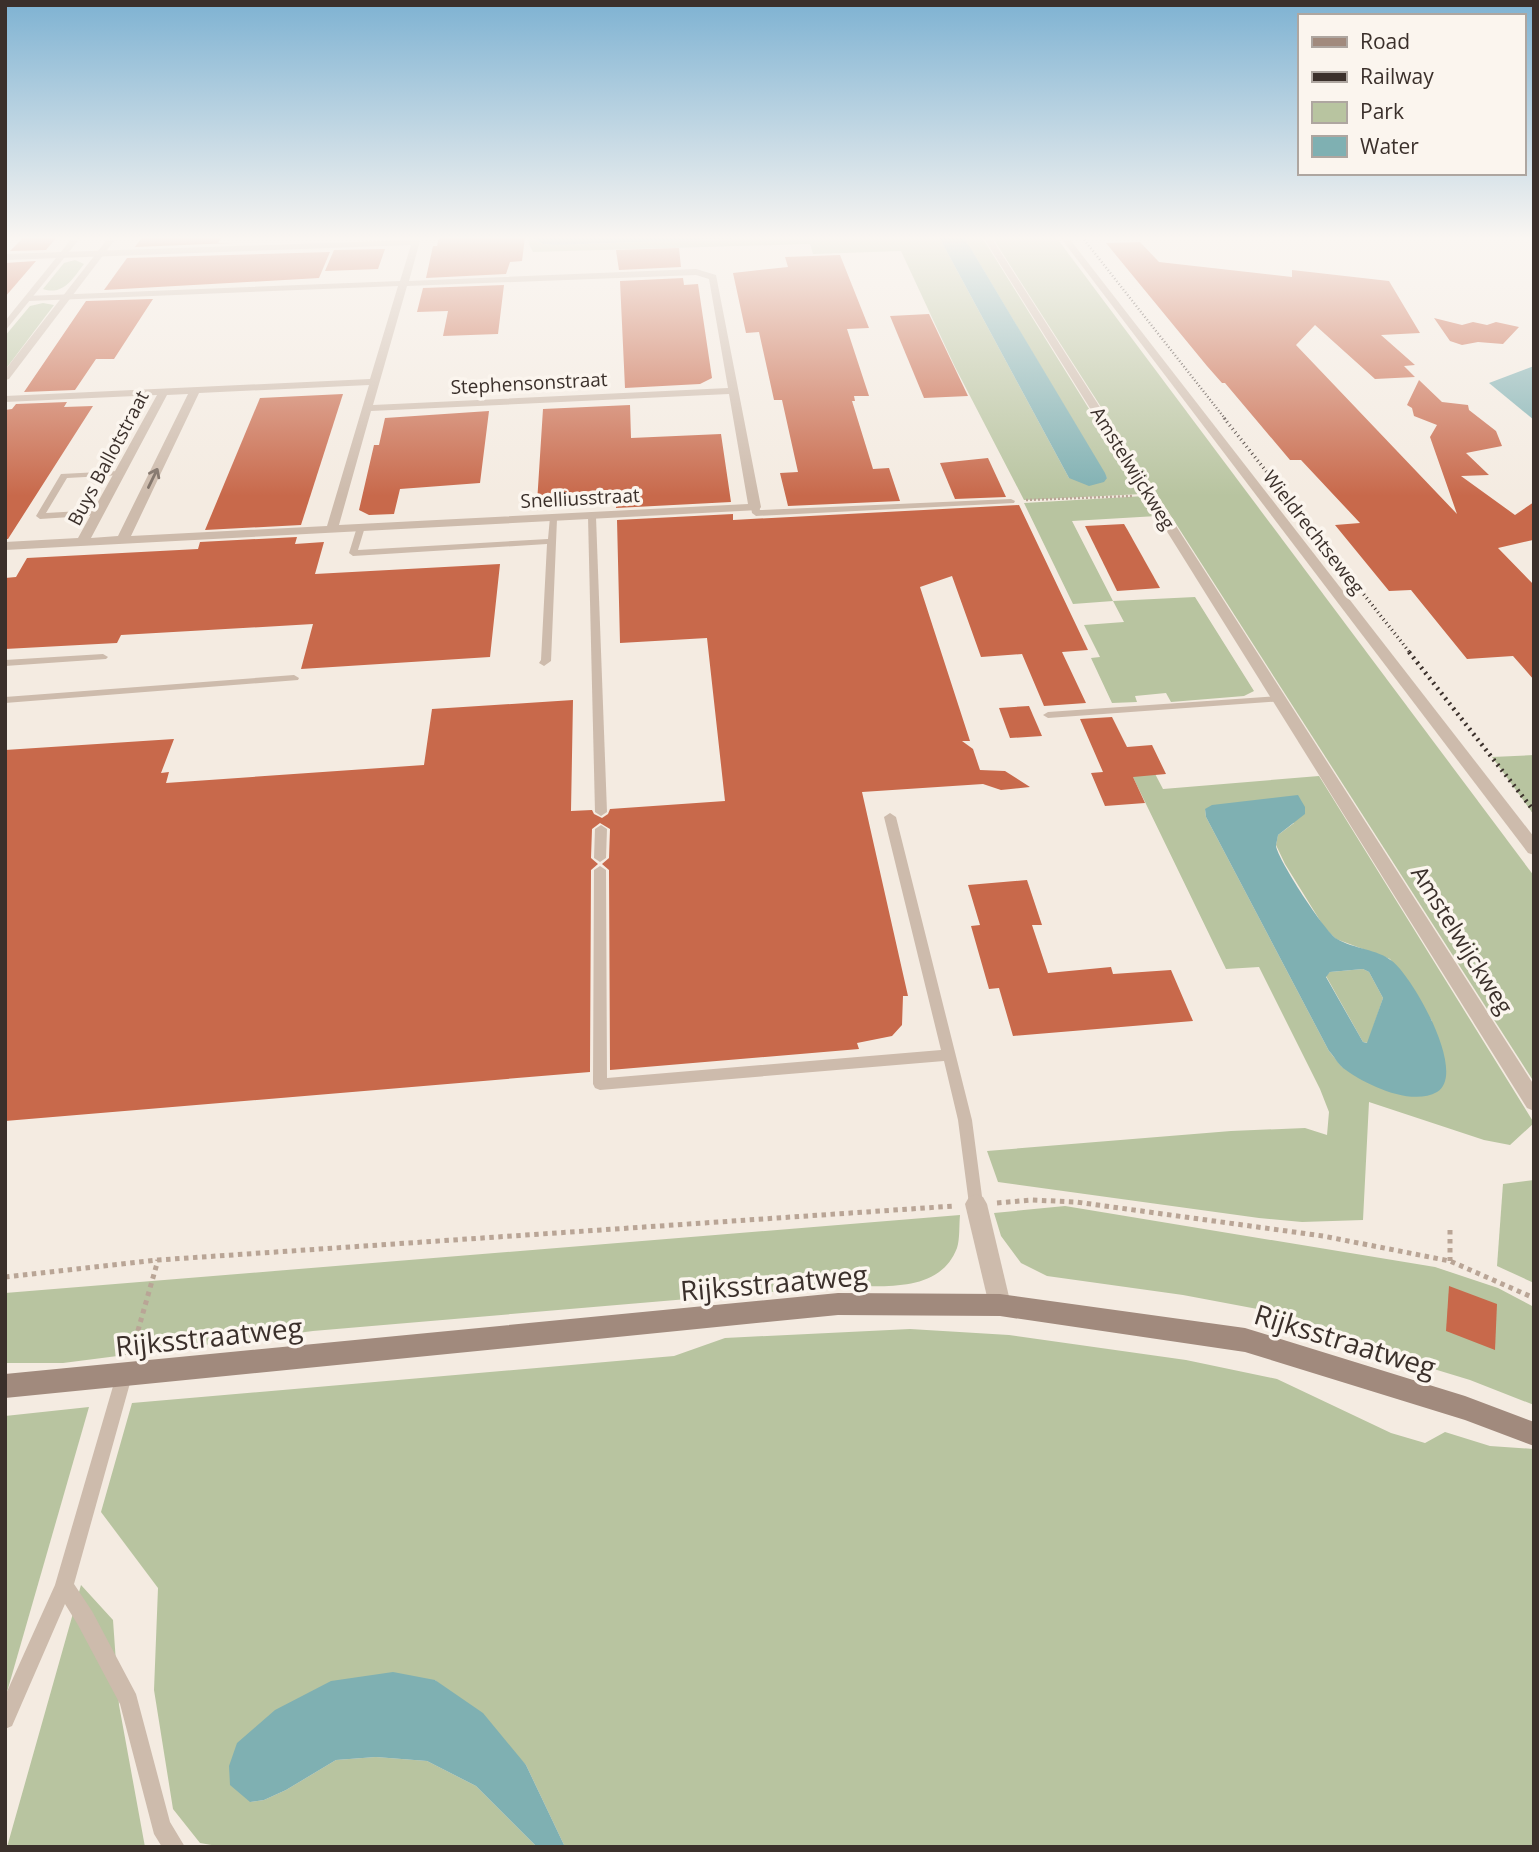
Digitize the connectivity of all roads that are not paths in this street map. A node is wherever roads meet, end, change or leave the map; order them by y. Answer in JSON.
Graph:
{"nodes":[{"id":1,"x":47,"y":323,"type":"edge"},
{"id":2,"x":392,"y":323,"type":"edge"},
{"id":3,"x":721,"y":323,"type":"edge"},
{"id":4,"x":1042,"y":323,"type":"edge"},
{"id":5,"x":1130,"y":323,"type":"edge"},
{"id":6,"x":5,"y":377,"type":"edge"},
{"id":7,"x":375,"y":383,"type":"junction"},
{"id":8,"x":195,"y":390,"type":"junction"},
{"id":9,"x":164,"y":391,"type":"junction"},
{"id":10,"x":734,"y":391,"type":"junction"},
{"id":11,"x":5,"y":399,"type":"edge"},
{"id":12,"x":368,"y":408,"type":"junction"},
{"id":13,"x":119,"y":473,"type":"junction"},
{"id":14,"x":1011,"y":501,"type":"road end"},
{"id":15,"x":755,"y":506,"type":"junction"},
{"id":16,"x":98,"y":513,"type":"junction"},
{"id":17,"x":592,"y":517,"type":"junction"},
{"id":18,"x":553,"y":519,"type":"junction"},
{"id":19,"x":361,"y":527,"type":"junction"},
{"id":20,"x":332,"y":528,"type":"junction"},
{"id":21,"x":123,"y":539,"type":"junction"},
{"id":22,"x":83,"y":541,"type":"junction"},
{"id":23,"x":552,"y":541,"type":"junction"},
{"id":24,"x":5,"y":545,"type":"edge"},
{"id":25,"x":103,"y":657,"type":"dead end"},
{"id":26,"x":5,"y":663,"type":"edge"},
{"id":27,"x":544,"y":663,"type":"dead end"},
{"id":28,"x":294,"y":678,"type":"dead end"},
{"id":29,"x":1280,"y":699,"type":"junction"},
{"id":30,"x":5,"y":700,"type":"edge"},
{"id":31,"x":1048,"y":715,"type":"dead end"},
{"id":32,"x":601,"y":812,"type":"dead end"},
{"id":33,"x":890,"y":817,"type":"dead end"},
{"id":34,"x":601,"y":829,"type":"dead end"},
{"id":35,"x":1534,"y":849,"type":"edge"},
{"id":36,"x":948,"y":1055,"type":"junction"},
{"id":37,"x":1534,"y":1102,"type":"edge"},
{"id":38,"x":976,"y":1204,"type":"joint"},
{"id":39,"x":1000,"y":1305,"type":"junction"},
{"id":40,"x":124,"y":1376,"type":"junction"},
{"id":41,"x":5,"y":1386,"type":"edge"},
{"id":42,"x":1534,"y":1434,"type":"edge"},
{"id":43,"x":64,"y":1586,"type":"junction"},
{"id":44,"x":5,"y":1719,"type":"edge"},
{"id":45,"x":175,"y":1847,"type":"edge"}],
"edges":[{"from":1,"to":6,"type":"street"},
{"from":2,"to":7,"type":"street"},
{"from":3,"to":10,"type":"street"},
{"from":4,"to":29,"type":"street","name":"Amstelwijckweg"},
{"from":5,"to":35,"type":"street","name":"Wieldrechtseweg"},
{"from":7,"to":8,"type":"street","name":"Buys Ballotstraat"},
{"from":7,"to":12,"type":"street"},
{"from":8,"to":9,"type":"street","name":"Buys Ballotstraat"},
{"from":21,"to":8,"type":"street","one_way":true},
{"from":9,"to":11,"type":"street","name":"Buys Ballotstraat"},
{"from":9,"to":13,"type":"street","name":"Buys Ballotstraat"},
{"from":10,"to":12,"type":"street","name":"Stephensonstraat"},
{"from":10,"to":15,"type":"street"},
{"from":12,"to":20,"type":"street"},
{"from":13,"to":16,"type":"street","name":"Buys Ballotstraat"},
{"from":13,"to":16,"type":"lane"},
{"from":14,"to":15,"type":"lane","name":"Snelliusstraat"},
{"from":15,"to":17,"type":"street","name":"Snelliusstraat"},
{"from":16,"to":22,"type":"street","name":"Buys Ballotstraat"},
{"from":17,"to":18,"type":"street","name":"Snelliusstraat"},
{"from":17,"to":32,"type":"lane"},
{"from":18,"to":19,"type":"street","name":"Snelliusstraat"},
{"from":18,"to":23,"type":"lane"},
{"from":19,"to":20,"type":"street","name":"Snelliusstraat"},
{"from":19,"to":23,"type":"lane"},
{"from":20,"to":21,"type":"street","name":"Snelliusstraat"},
{"from":21,"to":22,"type":"street","name":"Snelliusstraat"},
{"from":22,"to":24,"type":"street","name":"Snelliusstraat"},
{"from":23,"to":27,"type":"lane"},
{"from":25,"to":26,"type":"lane"},
{"from":28,"to":30,"type":"lane"},
{"from":29,"to":31,"type":"lane"},
{"from":29,"to":37,"type":"street","name":"Amstelwijckweg"},
{"from":33,"to":36,"type":"lane"},
{"from":34,"to":36,"type":"lane"},
{"from":36,"to":38,"type":"lane"},
{"from":38,"to":39,"type":"street"},
{"from":39,"to":40,"type":"main road","name":"Rijksstraatweg"},
{"from":39,"to":42,"type":"main road","name":"Rijksstraatweg"},
{"from":40,"to":41,"type":"main road","name":"Rijksstraatweg"},
{"from":40,"to":43,"type":"lane"},
{"from":43,"to":44,"type":"lane"},
{"from":43,"to":45,"type":"lane"}]}
